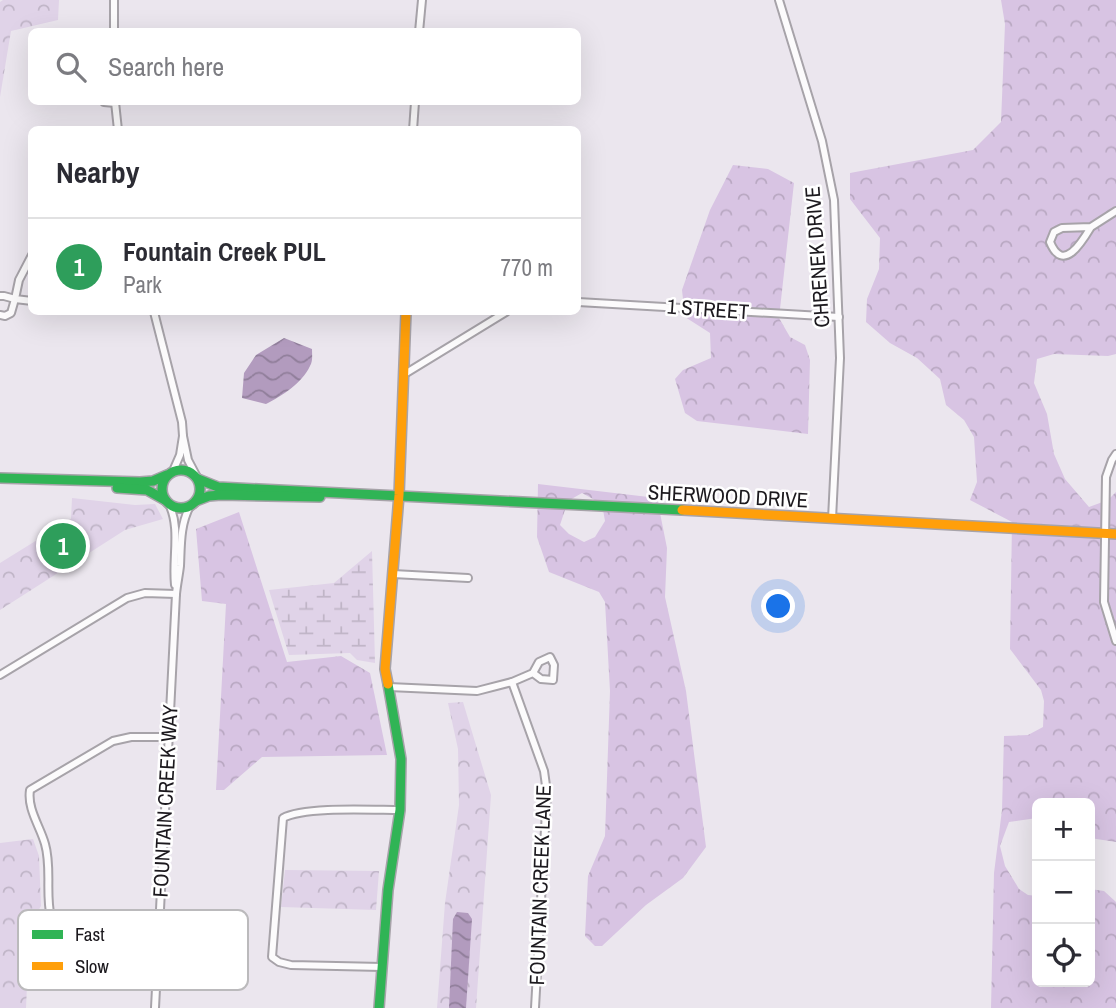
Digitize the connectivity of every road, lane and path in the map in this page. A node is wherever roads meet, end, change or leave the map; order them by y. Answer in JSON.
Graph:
{"nodes":[{"id":1,"x":114,"y":0,"type":"edge"},
{"id":2,"x":422,"y":0,"type":"edge"},
{"id":3,"x":779,"y":0,"type":"edge"},
{"id":4,"x":114,"y":28,"type":"edge"},
{"id":5,"x":419,"y":28,"type":"edge"},
{"id":6,"x":115,"y":105,"type":"edge"},
{"id":7,"x":415,"y":105,"type":"edge"},
{"id":8,"x":118,"y":126,"type":"edge"},
{"id":9,"x":413,"y":126,"type":"edge"},
{"id":10,"x":1116,"y":211,"type":"edge"},
{"id":11,"x":1091,"y":227,"type":"junction"},
{"id":12,"x":28,"y":263,"type":"edge"},
{"id":13,"x":0,"y":296,"type":"edge"},
{"id":14,"x":15,"y":299,"type":"junction"},
{"id":15,"x":28,"y":301,"type":"edge"},
{"id":16,"x":581,"y":302,"type":"edge"},
{"id":17,"x":0,"y":315,"type":"edge"},
{"id":18,"x":155,"y":315,"type":"edge"},
{"id":19,"x":406,"y":315,"type":"edge"},
{"id":20,"x":501,"y":315,"type":"edge"},
{"id":21,"x":839,"y":317,"type":"junction"},
{"id":22,"x":403,"y":375,"type":"junction"},
{"id":23,"x":183,"y":436,"type":"junction"},
{"id":24,"x":1116,"y":454,"type":"edge"},
{"id":25,"x":170,"y":473,"type":"junction"},
{"id":26,"x":0,"y":478,"type":"edge"},
{"id":27,"x":198,"y":479,"type":"junction"},
{"id":28,"x":28,"y":480,"type":"junction"},
{"id":29,"x":338,"y":492,"type":"junction"},
{"id":30,"x":399,"y":495,"type":"junction"},
{"id":31,"x":167,"y":502,"type":"junction"},
{"id":32,"x":193,"y":503,"type":"junction"},
{"id":33,"x":832,"y":519,"type":"junction"},
{"id":34,"x":1104,"y":533,"type":"junction"},
{"id":35,"x":1116,"y":534,"type":"edge"},
{"id":36,"x":393,"y":574,"type":"junction"},
{"id":37,"x":468,"y":578,"type":"dead end"},
{"id":38,"x":176,"y":594,"type":"junction"},
{"id":39,"x":1116,"y":641,"type":"edge"},
{"id":40,"x":533,"y":673,"type":"dead end"},
{"id":41,"x":0,"y":676,"type":"edge"},
{"id":42,"x":512,"y":682,"type":"junction"},
{"id":43,"x":389,"y":687,"type":"junction"},
{"id":44,"x":168,"y":737,"type":"junction"},
{"id":45,"x":400,"y":810,"type":"junction"},
{"id":46,"x":51,"y":910,"type":"edge"},
{"id":47,"x":161,"y":910,"type":"edge"},
{"id":48,"x":382,"y":967,"type":"junction"},
{"id":49,"x":156,"y":990,"type":"edge"},
{"id":50,"x":155,"y":1008,"type":"edge"},
{"id":51,"x":379,"y":1008,"type":"edge"},
{"id":52,"x":535,"y":1008,"type":"edge"}],
"edges":[{"from":1,"to":4,"type":"street"},
{"from":2,"to":5,"type":"street"},
{"from":3,"to":21,"type":"street","name":"CHRENEK DRIVE"},
{"from":6,"to":8,"type":"street"},
{"from":7,"to":9,"type":"street"},
{"from":10,"to":11,"type":"street"},
{"from":11,"to":11,"type":"street"},
{"from":12,"to":14,"type":"street"},
{"from":13,"to":14,"type":"street"},
{"from":14,"to":15,"type":"street"},
{"from":14,"to":17,"type":"street"},
{"from":16,"to":21,"type":"street","name":"1 STREET"},
{"from":18,"to":23,"type":"street"},
{"from":19,"to":22,"type":"street"},
{"from":20,"to":22,"type":"street"},
{"from":21,"to":33,"type":"street","name":"CHRENEK DRIVE"},
{"from":22,"to":30,"type":"street"},
{"from":23,"to":25,"type":"street"},
{"from":23,"to":27,"type":"street"},
{"from":24,"to":34,"type":"street"},
{"from":25,"to":27,"type":"street"},
{"from":25,"to":28,"type":"street"},
{"from":25,"to":31,"type":"street"},
{"from":26,"to":28,"type":"street"},
{"from":27,"to":29,"type":"street","name":"SHERWOOD DRIVE"},
{"from":27,"to":32,"type":"street"},
{"from":28,"to":31,"type":"street"},
{"from":29,"to":30,"type":"street","name":"SHERWOOD DRIVE"},
{"from":29,"to":32,"type":"street","name":"SHERWOOD DRIVE"},
{"from":30,"to":33,"type":"street","name":"SHERWOOD DRIVE"},
{"from":30,"to":36,"type":"street"},
{"from":31,"to":32,"type":"street"},
{"from":31,"to":38,"type":"street","name":"FOUNTAIN CREEK WAY"},
{"from":32,"to":38,"type":"street","name":"FOUNTAIN CREEK WAY"},
{"from":33,"to":34,"type":"street","name":"SHERWOOD DRIVE"},
{"from":34,"to":35,"type":"street","name":"SHERWOOD DRIVE"},
{"from":34,"to":39,"type":"street"},
{"from":36,"to":37,"type":"street"},
{"from":36,"to":43,"type":"street"},
{"from":38,"to":41,"type":"street"},
{"from":38,"to":44,"type":"street","name":"FOUNTAIN CREEK WAY"},
{"from":40,"to":42,"type":"street"},
{"from":42,"to":43,"type":"street"},
{"from":42,"to":52,"type":"street","name":"FOUNTAIN CREEK LANE"},
{"from":43,"to":45,"type":"street"},
{"from":44,"to":46,"type":"street"},
{"from":44,"to":47,"type":"street","name":"FOUNTAIN CREEK WAY"},
{"from":45,"to":48,"type":"street"},
{"from":45,"to":48,"type":"street"},
{"from":48,"to":51,"type":"street"},
{"from":49,"to":50,"type":"street","name":"FOUNTAIN CREEK WAY"}]}
